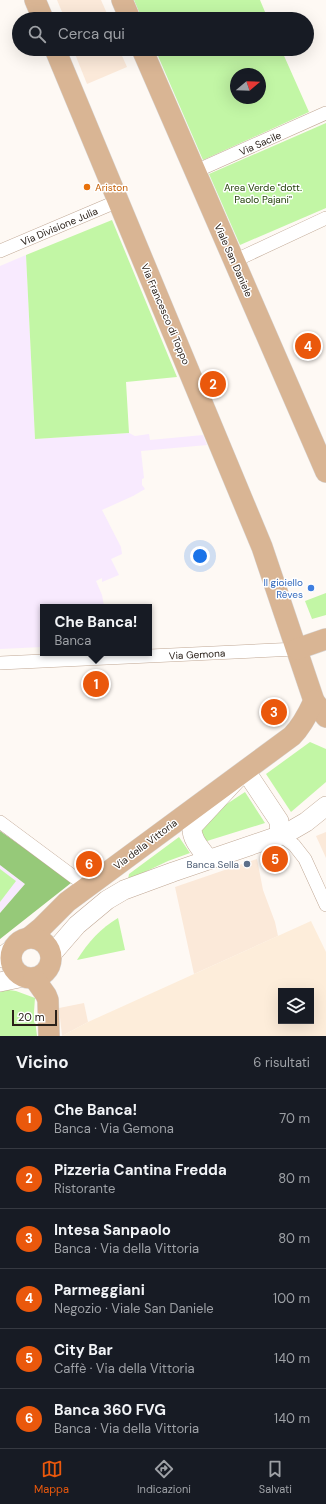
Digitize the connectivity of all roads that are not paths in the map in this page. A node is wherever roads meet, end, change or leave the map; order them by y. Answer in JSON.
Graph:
{"nodes":[{"id":1,"x":35,"y":0,"type":"edge"},
{"id":2,"x":122,"y":0,"type":"edge"},
{"id":3,"x":40,"y":12,"type":"edge"},
{"id":4,"x":127,"y":12,"type":"edge"},
{"id":5,"x":58,"y":56,"type":"edge"},
{"id":6,"x":145,"y":56,"type":"edge"},
{"id":7,"x":326,"y":113,"type":"edge"},
{"id":8,"x":194,"y":170,"type":"junction"},
{"id":9,"x":118,"y":201,"type":"junction"},
{"id":10,"x":326,"y":218,"type":"edge"},
{"id":11,"x":0,"y":251,"type":"edge"},
{"id":12,"x":234,"y":261,"type":"junction"},
{"id":13,"x":326,"y":472,"type":"edge"},
{"id":14,"x":326,"y":640,"type":"edge"},
{"id":15,"x":297,"y":649,"type":"junction"},
{"id":16,"x":148,"y":656,"type":"edge"},
{"id":17,"x":152,"y":656,"type":"edge"},
{"id":18,"x":0,"y":663,"type":"edge"},
{"id":19,"x":320,"y":709,"type":"edge"},
{"id":20,"x":245,"y":770,"type":"junction"},
{"id":21,"x":326,"y":806,"type":"edge"},
{"id":22,"x":0,"y":822,"type":"edge"},
{"id":23,"x":280,"y":835,"type":"junction"},
{"id":24,"x":209,"y":860,"type":"junction"},
{"id":25,"x":86,"y":888,"type":"junction"},
{"id":26,"x":326,"y":905,"type":"edge"},
{"id":27,"x":30,"y":937,"type":"junction"},
{"id":28,"x":6,"y":954,"type":"edge"},
{"id":29,"x":51,"y":955,"type":"junction"},
{"id":30,"x":29,"y":977,"type":"junction"},
{"id":31,"x":0,"y":982,"type":"edge"},
{"id":32,"x":49,"y":1036,"type":"edge"}],
"edges":[{"from":1,"to":3,"type":"main road"},
{"from":2,"to":4,"type":"main road"},
{"from":5,"to":9,"type":"main road","name":"Via Francesco di Toppo"},
{"from":6,"to":8,"type":"main road","name":"Viale San Daniele"},
{"from":7,"to":8,"type":"street","name":"Via Sacile"},
{"from":8,"to":12,"type":"main road","name":"Viale San Daniele"},
{"from":9,"to":11,"type":"street","name":"Via Divisione Julia"},
{"from":9,"to":15,"type":"main road","name":"Via Francesco di Toppo"},
{"from":10,"to":12,"type":"street"},
{"from":12,"to":13,"type":"main road","name":"Viale San Daniele"},
{"from":14,"to":15,"type":"main road"},
{"from":15,"to":17,"type":"street","name":"Via Gemona"},
{"from":15,"to":19,"type":"main road","name":"Via Francesco di Toppo"},
{"from":16,"to":18,"type":"street","name":"Via Gemona"},
{"from":19,"to":20,"type":"main road","name":"Via della Vittoria"},
{"from":20,"to":23,"type":"street"},
{"from":20,"to":24,"type":"street","name":"Via della Vittoria"},
{"from":20,"to":25,"type":"main road","name":"Via della Vittoria"},
{"from":21,"to":23,"type":"street"},
{"from":22,"to":25,"type":"street"},
{"from":23,"to":24,"type":"street"},
{"from":23,"to":26,"type":"street"},
{"from":24,"to":29,"type":"street"},
{"from":25,"to":27,"type":"main road","name":"Via della Vittoria"},
{"from":27,"to":28,"type":"main road"},
{"from":27,"to":29,"type":"main road"},
{"from":28,"to":30,"type":"main road"},
{"from":29,"to":30,"type":"main road"},
{"from":30,"to":31,"type":"street"},
{"from":30,"to":32,"type":"main road"}]}
